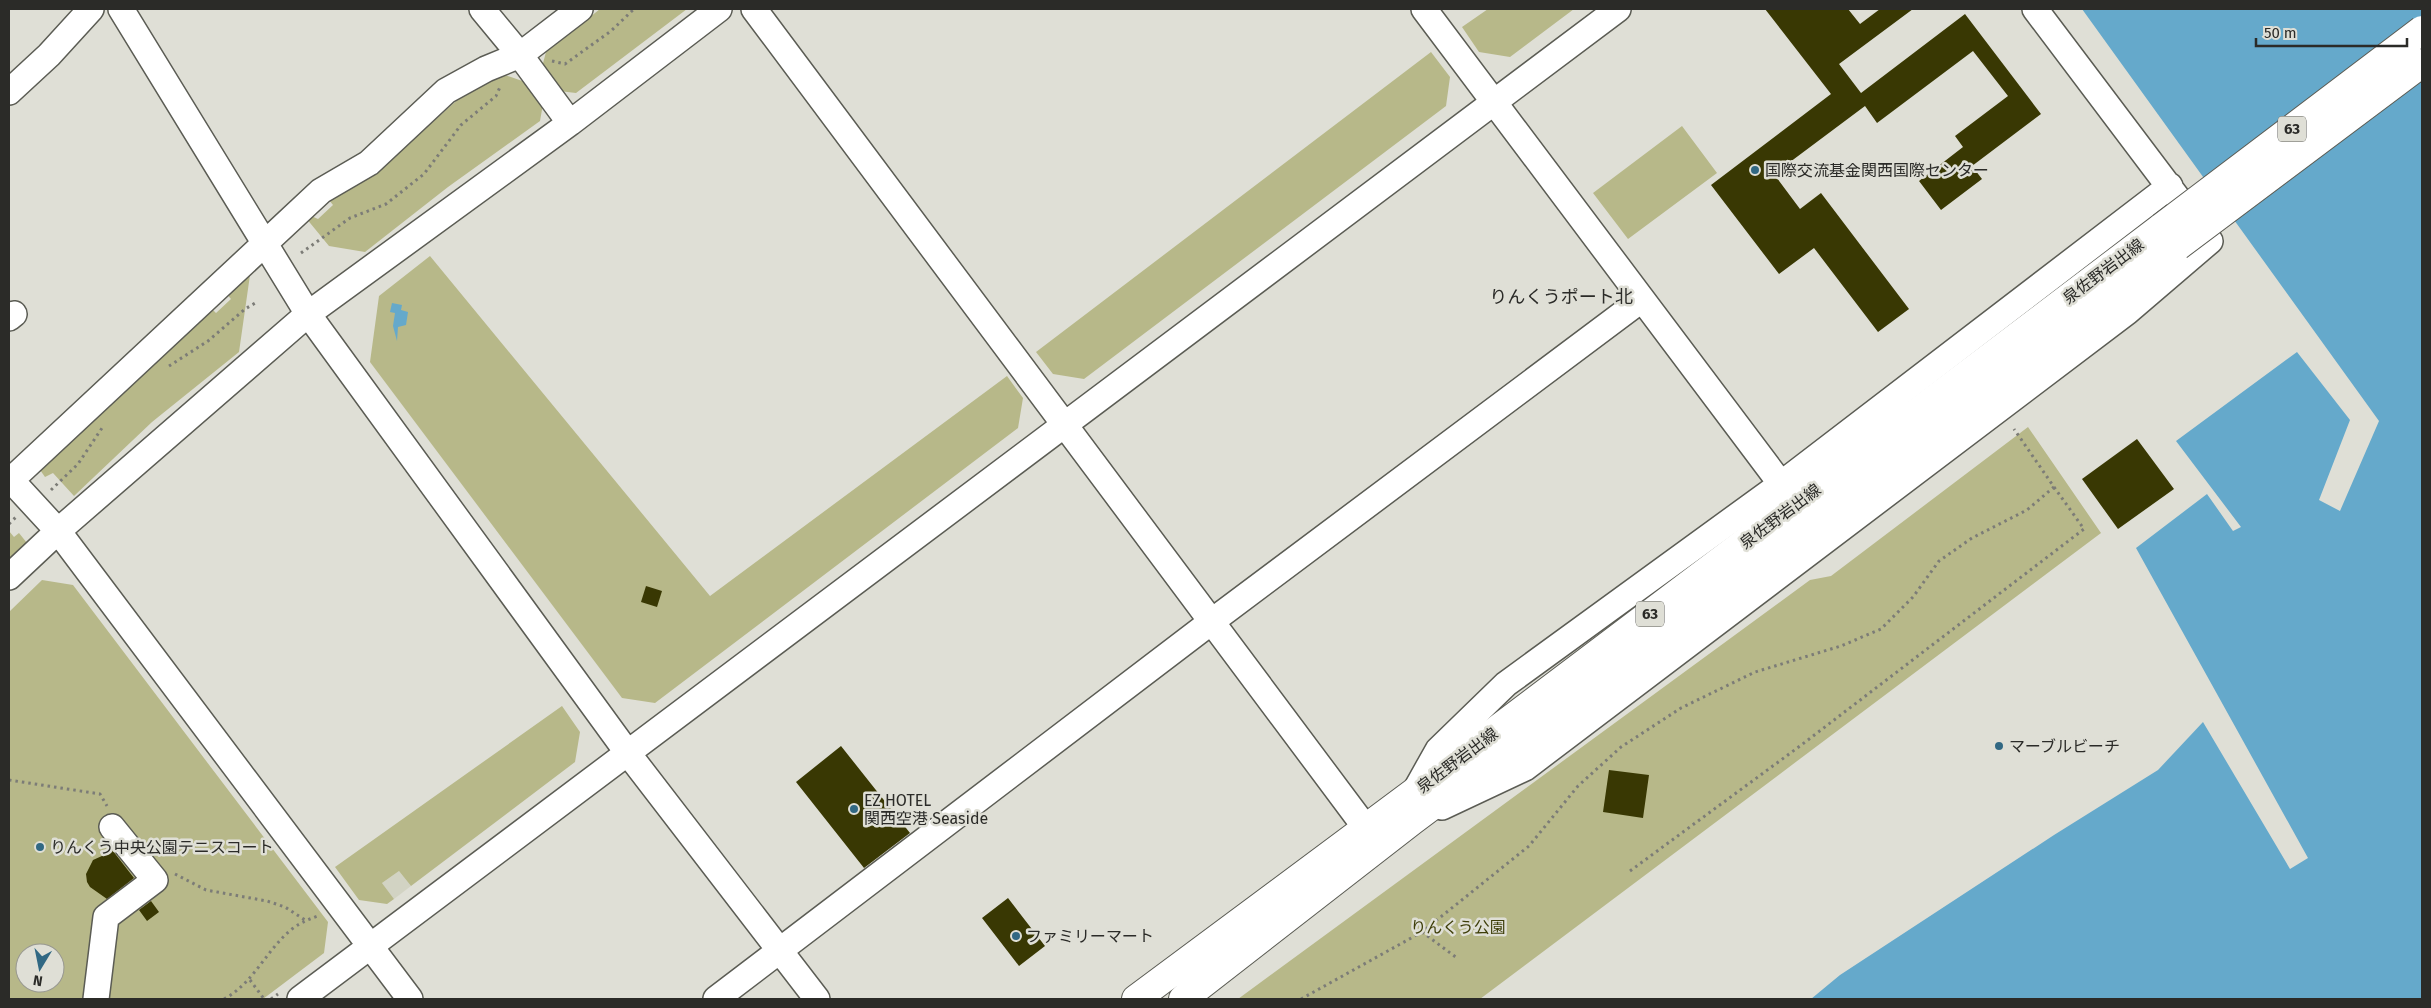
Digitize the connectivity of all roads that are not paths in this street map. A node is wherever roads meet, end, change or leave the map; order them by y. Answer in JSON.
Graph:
{"nodes":[{"id":1,"x":91,"y":9,"type":"edge"},
{"id":2,"x":121,"y":9,"type":"edge"},
{"id":3,"x":482,"y":9,"type":"edge"},
{"id":4,"x":580,"y":9,"type":"edge"},
{"id":5,"x":719,"y":9,"type":"edge"},
{"id":6,"x":754,"y":9,"type":"edge"},
{"id":7,"x":1424,"y":9,"type":"edge"},
{"id":8,"x":1618,"y":9,"type":"edge"},
{"id":9,"x":2035,"y":9,"type":"edge"},
{"id":10,"x":2422,"y":30,"type":"edge"},
{"id":11,"x":520,"y":55,"type":"junction"},
{"id":12,"x":2422,"y":63,"type":"edge"},
{"id":13,"x":9,"y":92,"type":"edge"},
{"id":14,"x":1494,"y":102,"type":"junction"},
{"id":15,"x":570,"y":123,"type":"junction"},
{"id":16,"x":2170,"y":186,"type":"junction"},
{"id":17,"x":2170,"y":237,"type":"junction"},
{"id":18,"x":265,"y":245,"type":"junction"},
{"id":19,"x":1641,"y":300,"type":"junction"},
{"id":20,"x":308,"y":314,"type":"junction"},
{"id":21,"x":1066,"y":426,"type":"junction"},
{"id":22,"x":10,"y":481,"type":"edge"},
{"id":23,"x":1781,"y":484,"type":"junction"},
{"id":24,"x":58,"y":531,"type":"junction"},
{"id":25,"x":9,"y":577,"type":"edge"},
{"id":26,"x":1211,"y":622,"type":"junction"},
{"id":27,"x":627,"y":752,"type":"junction"},
{"id":28,"x":1414,"y":793,"type":"junction"},
{"id":29,"x":1412,"y":821,"type":"junction"},
{"id":30,"x":112,"y":827,"type":"road end"},
{"id":31,"x":1365,"y":827,"type":"junction"},
{"id":32,"x":369,"y":947,"type":"junction"},
{"id":33,"x":781,"y":950,"type":"junction"},
{"id":34,"x":293,"y":994,"type":"edge"},
{"id":35,"x":96,"y":999,"type":"edge"},
{"id":36,"x":410,"y":999,"type":"edge"},
{"id":37,"x":716,"y":999,"type":"edge"},
{"id":38,"x":817,"y":999,"type":"edge"},
{"id":39,"x":1136,"y":999,"type":"edge"},
{"id":40,"x":1183,"y":999,"type":"edge"}],
"edges":[{"from":1,"to":13,"type":"street"},
{"from":2,"to":18,"type":"street"},
{"from":3,"to":11,"type":"street"},
{"from":4,"to":11,"type":"street"},
{"from":5,"to":15,"type":"street"},
{"from":6,"to":21,"type":"street"},
{"from":7,"to":14,"type":"street"},
{"from":8,"to":14,"type":"street"},
{"from":9,"to":16,"type":"street"},
{"from":10,"to":17,"type":"main road","name":"泉佐野岩出線","number":"63","bridge":true},
{"from":11,"to":15,"type":"street"},
{"from":11,"to":18,"type":"street"},
{"from":12,"to":17,"type":"main road","name":"泉佐野岩出線","number":"63","bridge":true},
{"from":14,"to":19,"type":"street"},
{"from":14,"to":21,"type":"street"},
{"from":15,"to":20,"type":"street"},
{"from":16,"to":23,"type":"street"},
{"from":16,"to":29,"type":"street"},
{"from":17,"to":28,"type":"main road","name":"泉佐野岩出線","number":"63"},
{"from":17,"to":29,"type":"main road","name":"泉佐野岩出線","number":"63"},
{"from":18,"to":20,"type":"street"},
{"from":18,"to":22,"type":"street"},
{"from":19,"to":23,"type":"street"},
{"from":19,"to":26,"type":"street"},
{"from":20,"to":24,"type":"street"},
{"from":20,"to":27,"type":"street"},
{"from":21,"to":26,"type":"street"},
{"from":21,"to":27,"type":"street"},
{"from":22,"to":24,"type":"street"},
{"from":23,"to":28,"type":"street"},
{"from":24,"to":25,"type":"street"},
{"from":24,"to":32,"type":"street"},
{"from":26,"to":31,"type":"street"},
{"from":26,"to":33,"type":"street"},
{"from":27,"to":32,"type":"street"},
{"from":27,"to":33,"type":"street"},
{"from":28,"to":31,"type":"main road","name":"泉佐野岩出線","number":"63"},
{"from":29,"to":40,"type":"main road","name":"泉佐野岩出線","number":"63"},
{"from":30,"to":35,"type":"street"},
{"from":31,"to":39,"type":"main road","name":"泉佐野岩出線","number":"63"},
{"from":32,"to":34,"type":"street"},
{"from":32,"to":36,"type":"street"},
{"from":33,"to":37,"type":"street"},
{"from":33,"to":38,"type":"street"}]}
